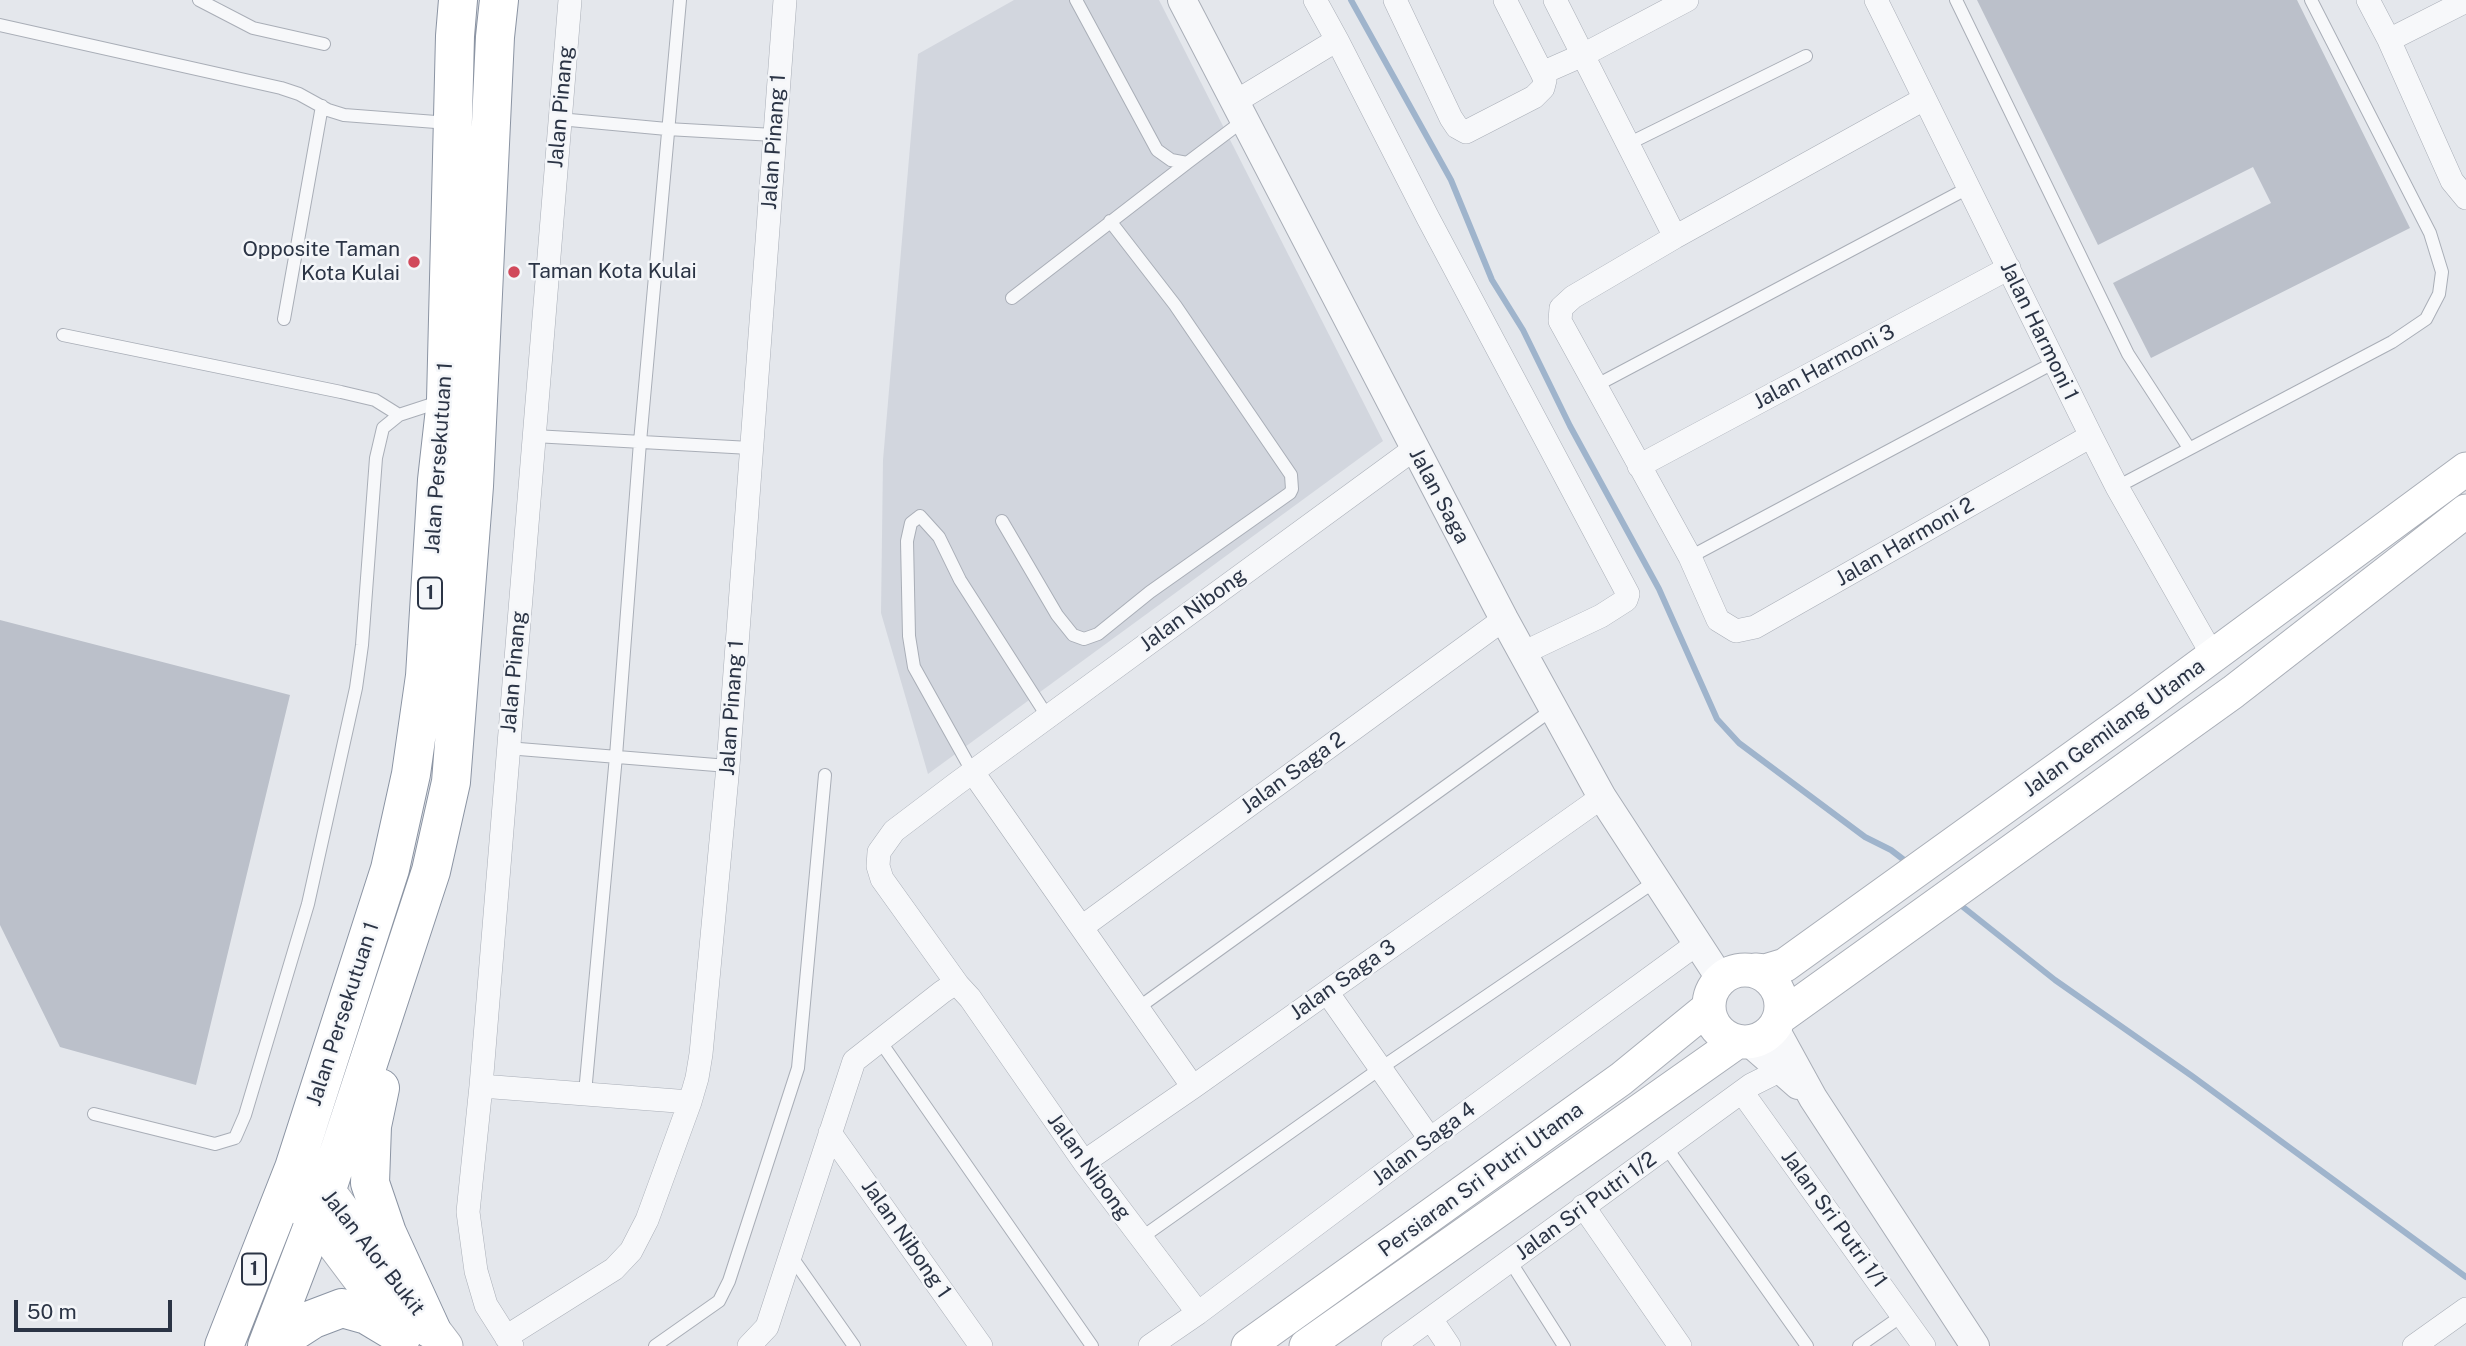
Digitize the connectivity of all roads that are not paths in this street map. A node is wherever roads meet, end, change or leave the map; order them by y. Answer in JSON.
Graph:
{"nodes":[{"id":1,"x":199,"y":0,"type":"edge"},
{"id":2,"x":499,"y":0,"type":"edge"},
{"id":3,"x":570,"y":0,"type":"edge"},
{"id":4,"x":680,"y":0,"type":"edge"},
{"id":5,"x":785,"y":0,"type":"edge"},
{"id":6,"x":1076,"y":0,"type":"edge"},
{"id":7,"x":1182,"y":0,"type":"edge"},
{"id":8,"x":1315,"y":0,"type":"edge"},
{"id":9,"x":1395,"y":0,"type":"edge"},
{"id":10,"x":1505,"y":0,"type":"edge"},
{"id":11,"x":1555,"y":0,"type":"edge"},
{"id":12,"x":1876,"y":0,"type":"edge"},
{"id":13,"x":1956,"y":0,"type":"edge"},
{"id":14,"x":2311,"y":0,"type":"edge"},
{"id":15,"x":2368,"y":0,"type":"edge"},
{"id":16,"x":1679,"y":2,"type":"edge"},
{"id":17,"x":2464,"y":6,"type":"edge"},
{"id":18,"x":454,"y":12,"type":"edge"},
{"id":19,"x":0,"y":25,"type":"edge"},
{"id":20,"x":1337,"y":40,"type":"junction"},
{"id":21,"x":2389,"y":40,"type":"junction"},
{"id":22,"x":324,"y":44,"type":"dead end"},
{"id":23,"x":1583,"y":55,"type":"junction"},
{"id":24,"x":1806,"y":56,"type":"dead end"},
{"id":25,"x":1542,"y":73,"type":"junction"},
{"id":26,"x":1924,"y":99,"type":"junction"},
{"id":27,"x":322,"y":106,"type":"junction"},
{"id":28,"x":1239,"y":111,"type":"junction"},
{"id":29,"x":559,"y":120,"type":"junction"},
{"id":30,"x":453,"y":123,"type":"junction"},
{"id":31,"x":667,"y":130,"type":"junction"},
{"id":32,"x":774,"y":135,"type":"junction"},
{"id":33,"x":1628,"y":144,"type":"junction"},
{"id":34,"x":1187,"y":163,"type":"junction"},
{"id":35,"x":1968,"y":188,"type":"junction"},
{"id":36,"x":2465,"y":198,"type":"edge"},
{"id":37,"x":1110,"y":221,"type":"junction"},
{"id":38,"x":1675,"y":237,"type":"junction"},
{"id":39,"x":2009,"y":268,"type":"junction"},
{"id":40,"x":1012,"y":298,"type":"dead end"},
{"id":41,"x":284,"y":319,"type":"dead end"},
{"id":42,"x":63,"y":335,"type":"dead end"},
{"id":43,"x":2054,"y":362,"type":"junction"},
{"id":44,"x":1595,"y":386,"type":"junction"},
{"id":45,"x":446,"y":400,"type":"junction"},
{"id":46,"x":399,"y":415,"type":"junction"},
{"id":47,"x":534,"y":436,"type":"junction"},
{"id":48,"x":2091,"y":436,"type":"junction"},
{"id":49,"x":640,"y":442,"type":"junction"},
{"id":50,"x":2189,"y":448,"type":"junction"},
{"id":51,"x":750,"y":449,"type":"junction"},
{"id":52,"x":1414,"y":449,"type":"junction"},
{"id":53,"x":1639,"y":466,"type":"junction"},
{"id":54,"x":2466,"y":469,"type":"edge"},
{"id":55,"x":2117,"y":486,"type":"junction"},
{"id":56,"x":2466,"y":511,"type":"edge"},
{"id":57,"x":1002,"y":521,"type":"dead end"},
{"id":58,"x":1690,"y":558,"type":"junction"},
{"id":59,"x":1504,"y":619,"type":"junction"},
{"id":60,"x":1523,"y":653,"type":"junction"},
{"id":61,"x":2213,"y":656,"type":"junction"},
{"id":62,"x":1553,"y":709,"type":"junction"},
{"id":63,"x":1047,"y":716,"type":"junction"},
{"id":64,"x":507,"y":748,"type":"junction"},
{"id":65,"x":616,"y":756,"type":"junction"},
{"id":66,"x":728,"y":766,"type":"junction"},
{"id":67,"x":972,"y":771,"type":"junction"},
{"id":68,"x":825,"y":775,"type":"dead end"},
{"id":69,"x":1602,"y":797,"type":"junction"},
{"id":70,"x":431,"y":871,"type":"junction"},
{"id":71,"x":1657,"y":880,"type":"junction"},
{"id":72,"x":1082,"y":927,"type":"junction"},
{"id":73,"x":1698,"y":943,"type":"junction"},
{"id":74,"x":1755,"y":970,"type":"junction"},
{"id":75,"x":958,"y":985,"type":"junction"},
{"id":76,"x":1328,"y":992,"type":"junction"},
{"id":77,"x":1714,"y":993,"type":"junction"},
{"id":78,"x":1138,"y":1008,"type":"junction"},
{"id":79,"x":1760,"y":1032,"type":"junction"},
{"id":80,"x":880,"y":1041,"type":"junction"},
{"id":81,"x":1381,"y":1068,"type":"junction"},
{"id":82,"x":1781,"y":1070,"type":"junction"},
{"id":83,"x":481,"y":1086,"type":"junction"},
{"id":84,"x":1193,"y":1087,"type":"junction"},
{"id":85,"x":1742,"y":1092,"type":"junction"},
{"id":86,"x":585,"y":1093,"type":"junction"},
{"id":87,"x":1813,"y":1098,"type":"junction"},
{"id":88,"x":690,"y":1102,"type":"junction"},
{"id":89,"x":94,"y":1114,"type":"dead end"},
{"id":90,"x":830,"y":1133,"type":"junction"},
{"id":91,"x":1430,"y":1139,"type":"junction"},
{"id":92,"x":1666,"y":1147,"type":"junction"},
{"id":93,"x":1084,"y":1162,"type":"junction"},
{"id":94,"x":289,"y":1180,"type":"junction"},
{"id":95,"x":321,"y":1204,"type":"junction"},
{"id":96,"x":1583,"y":1206,"type":"junction"},
{"id":97,"x":1141,"y":1238,"type":"junction"},
{"id":98,"x":791,"y":1256,"type":"junction"},
{"id":99,"x":1510,"y":1261,"type":"junction"},
{"id":100,"x":1198,"y":1313,"type":"junction"},
{"id":101,"x":2461,"y":1313,"type":"edge"},
{"id":102,"x":1903,"y":1315,"type":"junction"},
{"id":103,"x":1431,"y":1318,"type":"junction"},
{"id":104,"x":422,"y":1339,"type":"edge"},
{"id":105,"x":509,"y":1342,"type":"edge"},
{"id":106,"x":224,"y":1346,"type":"edge"},
{"id":107,"x":269,"y":1346,"type":"edge"},
{"id":108,"x":655,"y":1346,"type":"edge"},
{"id":109,"x":749,"y":1346,"type":"edge"},
{"id":110,"x":854,"y":1346,"type":"edge"},
{"id":111,"x":981,"y":1346,"type":"edge"},
{"id":112,"x":1092,"y":1346,"type":"edge"},
{"id":113,"x":1150,"y":1346,"type":"edge"},
{"id":114,"x":1248,"y":1346,"type":"edge"},
{"id":115,"x":1306,"y":1346,"type":"edge"},
{"id":116,"x":1393,"y":1346,"type":"edge"},
{"id":117,"x":1450,"y":1346,"type":"edge"},
{"id":118,"x":1564,"y":1346,"type":"edge"},
{"id":119,"x":1680,"y":1346,"type":"edge"},
{"id":120,"x":1807,"y":1346,"type":"edge"},
{"id":121,"x":1859,"y":1346,"type":"edge"},
{"id":122,"x":1924,"y":1346,"type":"edge"},
{"id":123,"x":1975,"y":1346,"type":"edge"},
{"id":124,"x":2414,"y":1346,"type":"edge"}],
"edges":[{"from":1,"to":22,"type":"lane"},
{"from":2,"to":70,"type":"highway","name":"Jalan Persekutuan 1","number":"1"},
{"from":3,"to":29,"type":"street","name":"Jalan Pinang"},
{"from":4,"to":31,"type":"lane"},
{"from":5,"to":32,"type":"street","name":"Jalan Pinang 1"},
{"from":6,"to":34,"type":"lane"},
{"from":7,"to":28,"type":"street","name":"Jalan Saga"},
{"from":8,"to":20,"type":"street"},
{"from":9,"to":25,"type":"street"},
{"from":10,"to":25,"type":"street"},
{"from":11,"to":23,"type":"street"},
{"from":12,"to":26,"type":"street","name":"Jalan Harmoni 1"},
{"from":13,"to":50,"type":"lane"},
{"from":14,"to":50,"type":"lane"},
{"from":15,"to":21,"type":"street"},
{"from":16,"to":23,"type":"street"},
{"from":17,"to":21,"type":"street"},
{"from":18,"to":30,"type":"highway","name":"Jalan Persekutuan 1","number":"1"},
{"from":19,"to":27,"type":"lane"},
{"from":20,"to":28,"type":"street"},
{"from":20,"to":60,"type":"street"},
{"from":21,"to":36,"type":"street"},
{"from":23,"to":25,"type":"street"},
{"from":23,"to":33,"type":"street"},
{"from":24,"to":33,"type":"lane"},
{"from":26,"to":35,"type":"street","name":"Jalan Harmoni 1"},
{"from":26,"to":38,"type":"street"},
{"from":27,"to":30,"type":"lane"},
{"from":27,"to":41,"type":"lane"},
{"from":28,"to":34,"type":"lane"},
{"from":28,"to":52,"type":"street","name":"Jalan Saga"},
{"from":29,"to":31,"type":"lane"},
{"from":29,"to":47,"type":"street","name":"Jalan Pinang"},
{"from":30,"to":45,"type":"highway","name":"Jalan Persekutuan 1","number":"1"},
{"from":31,"to":32,"type":"lane"},
{"from":31,"to":49,"type":"lane"},
{"from":32,"to":51,"type":"street","name":"Jalan Pinang 1"},
{"from":33,"to":38,"type":"street"},
{"from":34,"to":37,"type":"lane"},
{"from":35,"to":39,"type":"street","name":"Jalan Harmoni 1"},
{"from":35,"to":44,"type":"lane"},
{"from":37,"to":40,"type":"lane"},
{"from":37,"to":57,"type":"lane"},
{"from":38,"to":44,"type":"street"},
{"from":39,"to":43,"type":"street","name":"Jalan Harmoni 1"},
{"from":39,"to":53,"type":"street","name":"Jalan Harmoni 3"},
{"from":42,"to":46,"type":"lane"},
{"from":43,"to":48,"type":"street","name":"Jalan Harmoni 1"},
{"from":43,"to":58,"type":"lane"},
{"from":44,"to":53,"type":"street"},
{"from":45,"to":46,"type":"lane"},
{"from":45,"to":94,"type":"highway","name":"Jalan Persekutuan 1","number":"1"},
{"from":46,"to":89,"type":"lane"},
{"from":47,"to":49,"type":"lane"},
{"from":47,"to":64,"type":"street","name":"Jalan Pinang"},
{"from":48,"to":55,"type":"street","name":"Jalan Harmoni 1"},
{"from":48,"to":58,"type":"street","name":"Jalan Harmoni 2"},
{"from":49,"to":51,"type":"lane"},
{"from":49,"to":65,"type":"lane"},
{"from":50,"to":55,"type":"lane"},
{"from":51,"to":66,"type":"street","name":"Jalan Pinang 1"},
{"from":52,"to":59,"type":"street","name":"Jalan Saga"},
{"from":52,"to":63,"type":"street","name":"Jalan Nibong"},
{"from":53,"to":58,"type":"street"},
{"from":54,"to":61,"type":"main road","name":"Jalan Gemilang Utama"},
{"from":55,"to":61,"type":"street","name":"Jalan Harmoni 1"},
{"from":56,"to":79,"type":"main road","name":"Jalan Gemilang Utama"},
{"from":59,"to":60,"type":"street","name":"Jalan Saga"},
{"from":59,"to":72,"type":"street","name":"Jalan Saga 2"},
{"from":60,"to":62,"type":"street","name":"Jalan Saga"},
{"from":61,"to":74,"type":"main road","name":"Jalan Gemilang Utama"},
{"from":62,"to":69,"type":"street","name":"Jalan Saga"},
{"from":62,"to":78,"type":"lane"},
{"from":63,"to":67,"type":"street","name":"Jalan Nibong"},
{"from":63,"to":67,"type":"lane"},
{"from":64,"to":65,"type":"lane"},
{"from":64,"to":83,"type":"street","name":"Jalan Pinang"},
{"from":65,"to":66,"type":"lane"},
{"from":65,"to":86,"type":"lane"},
{"from":66,"to":88,"type":"street","name":"Jalan Pinang 1"},
{"from":67,"to":72,"type":"street"},
{"from":67,"to":75,"type":"street","name":"Jalan Nibong"},
{"from":68,"to":108,"type":"lane"},
{"from":69,"to":71,"type":"street","name":"Jalan Saga"},
{"from":69,"to":76,"type":"street","name":"Jalan Saga 3"},
{"from":70,"to":95,"type":"highway","name":"Jalan Persekutuan 1","number":"1"},
{"from":70,"to":104,"type":"highway"},
{"from":71,"to":73,"type":"street","name":"Jalan Saga"},
{"from":71,"to":81,"type":"lane"},
{"from":72,"to":78,"type":"street"},
{"from":73,"to":77,"type":"street","name":"Jalan Saga"},
{"from":73,"to":91,"type":"street","name":"Jalan Saga 4"},
{"from":74,"to":77,"type":"main road"},
{"from":74,"to":79,"type":"main road"},
{"from":75,"to":80,"type":"street"},
{"from":75,"to":93,"type":"street","name":"Jalan Nibong"},
{"from":76,"to":81,"type":"street"},
{"from":76,"to":84,"type":"street","name":"Jalan Saga 3"},
{"from":77,"to":79,"type":"main road"},
{"from":77,"to":114,"type":"main road","name":"Persiaran Sri Putri Utama"},
{"from":78,"to":84,"type":"street"},
{"from":79,"to":82,"type":"street"},
{"from":79,"to":87,"type":"street"},
{"from":79,"to":115,"type":"main road","name":"Persiaran Sri Putri Utama"},
{"from":80,"to":90,"type":"street"},
{"from":80,"to":112,"type":"lane"},
{"from":81,"to":91,"type":"street"},
{"from":81,"to":97,"type":"lane"},
{"from":82,"to":85,"type":"street","name":"Jalan Sri Putri 1/2"},
{"from":82,"to":87,"type":"street"},
{"from":83,"to":86,"type":"street"},
{"from":83,"to":105,"type":"street","name":"Jalan Pinang"},
{"from":84,"to":93,"type":"street","name":"Jalan Saga 3"},
{"from":85,"to":92,"type":"street","name":"Jalan Sri Putri 1/2"},
{"from":85,"to":102,"type":"street","name":"Jalan Sri Putri 1/1"},
{"from":86,"to":88,"type":"street"},
{"from":87,"to":123,"type":"street"},
{"from":88,"to":105,"type":"street","name":"Jalan Pinang 1"},
{"from":90,"to":98,"type":"street"},
{"from":90,"to":111,"type":"street","name":"Jalan Nibong 1"},
{"from":91,"to":100,"type":"street","name":"Jalan Saga 4"},
{"from":92,"to":96,"type":"street","name":"Jalan Sri Putri 1/2"},
{"from":92,"to":120,"type":"lane"},
{"from":93,"to":97,"type":"street","name":"Jalan Nibong"},
{"from":94,"to":95,"type":"main road","name":"Jalan Alor Bukit"},
{"from":94,"to":106,"type":"highway","name":"Jalan Persekutuan 1","number":"1"},
{"from":95,"to":104,"type":"main road","name":"Jalan Alor Bukit"},
{"from":95,"to":107,"type":"highway","name":"Jalan Persekutuan 1","number":"1"},
{"from":96,"to":99,"type":"street","name":"Jalan Sri Putri 1/2"},
{"from":96,"to":119,"type":"street"},
{"from":97,"to":100,"type":"street","name":"Jalan Nibong"},
{"from":98,"to":109,"type":"street"},
{"from":98,"to":110,"type":"lane"},
{"from":99,"to":103,"type":"street","name":"Jalan Sri Putri 1/2"},
{"from":99,"to":118,"type":"lane"},
{"from":100,"to":113,"type":"street","name":"Jalan Saga 4"},
{"from":101,"to":124,"type":"street"},
{"from":102,"to":121,"type":"lane"},
{"from":102,"to":122,"type":"street","name":"Jalan Sri Putri 1/1"},
{"from":103,"to":116,"type":"street","name":"Jalan Sri Putri 1/2"},
{"from":103,"to":117,"type":"street"},
{"from":104,"to":107,"type":"highway"}]}
